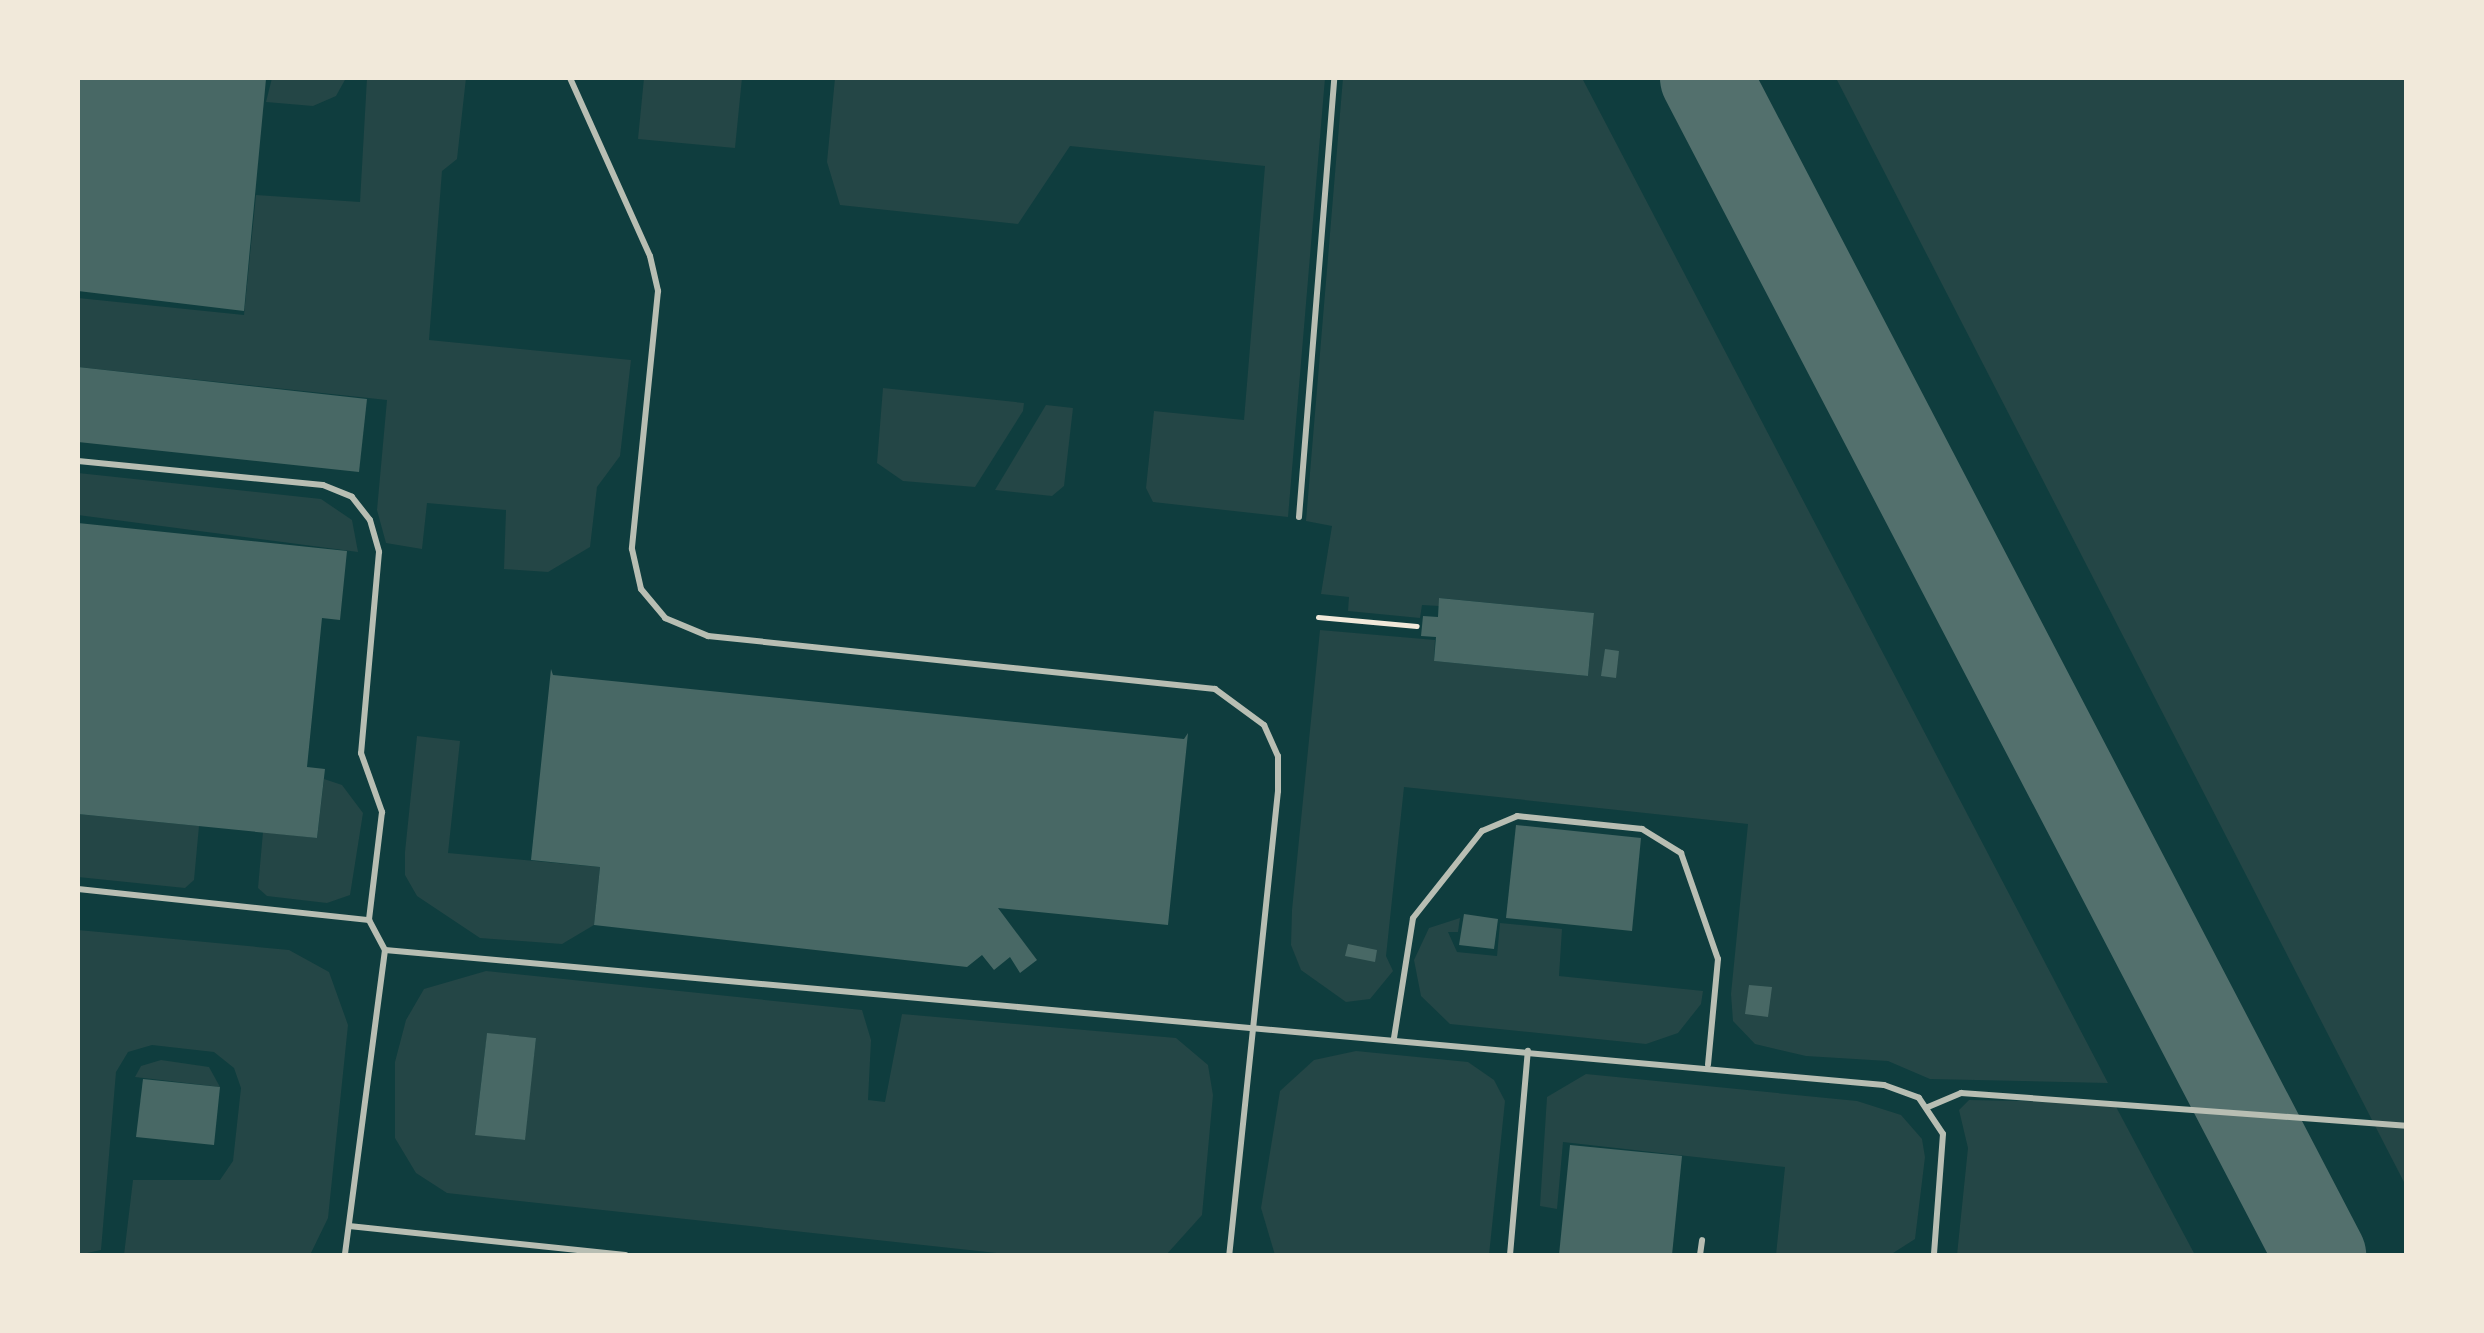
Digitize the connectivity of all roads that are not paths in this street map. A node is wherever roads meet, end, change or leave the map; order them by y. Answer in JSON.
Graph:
{"nodes":[{"id":1,"x":570,"y":78,"type":"edge"},
{"id":2,"x":1334,"y":78,"type":"edge"},
{"id":3,"x":78,"y":461,"type":"edge"},
{"id":4,"x":1299,"y":517,"type":"dead end"},
{"id":5,"x":78,"y":889,"type":"edge"},
{"id":6,"x":369,"y":920,"type":"junction"},
{"id":7,"x":385,"y":950,"type":"junction"},
{"id":8,"x":1253,"y":1024,"type":"junction"},
{"id":9,"x":1394,"y":1038,"type":"junction"},
{"id":10,"x":1528,"y":1051,"type":"junction"},
{"id":11,"x":1708,"y":1065,"type":"junction"},
{"id":12,"x":1928,"y":1107,"type":"junction"},
{"id":13,"x":2406,"y":1126,"type":"edge"},
{"id":14,"x":349,"y":1226,"type":"junction"},
{"id":15,"x":1702,"y":1240,"type":"dead end"},
{"id":16,"x":345,"y":1255,"type":"edge"},
{"id":17,"x":625,"y":1255,"type":"edge"},
{"id":18,"x":1229,"y":1255,"type":"edge"},
{"id":19,"x":1510,"y":1255,"type":"edge"},
{"id":20,"x":1700,"y":1255,"type":"edge"},
{"id":21,"x":1934,"y":1255,"type":"edge"}],
"edges":[{"from":1,"to":8,"type":"lane"},
{"from":2,"to":4,"type":"lane"},
{"from":3,"to":6,"type":"lane"},
{"from":5,"to":6,"type":"lane"},
{"from":6,"to":7,"type":"lane"},
{"from":7,"to":8,"type":"lane"},
{"from":7,"to":14,"type":"lane"},
{"from":8,"to":9,"type":"lane"},
{"from":8,"to":18,"type":"lane"},
{"from":9,"to":10,"type":"lane"},
{"from":9,"to":11,"type":"lane"},
{"from":10,"to":11,"type":"lane"},
{"from":10,"to":19,"type":"lane"},
{"from":11,"to":12,"type":"lane"},
{"from":12,"to":13,"type":"lane"},
{"from":12,"to":21,"type":"lane"},
{"from":14,"to":16,"type":"lane"},
{"from":14,"to":17,"type":"lane"},
{"from":15,"to":20,"type":"lane"}]}
